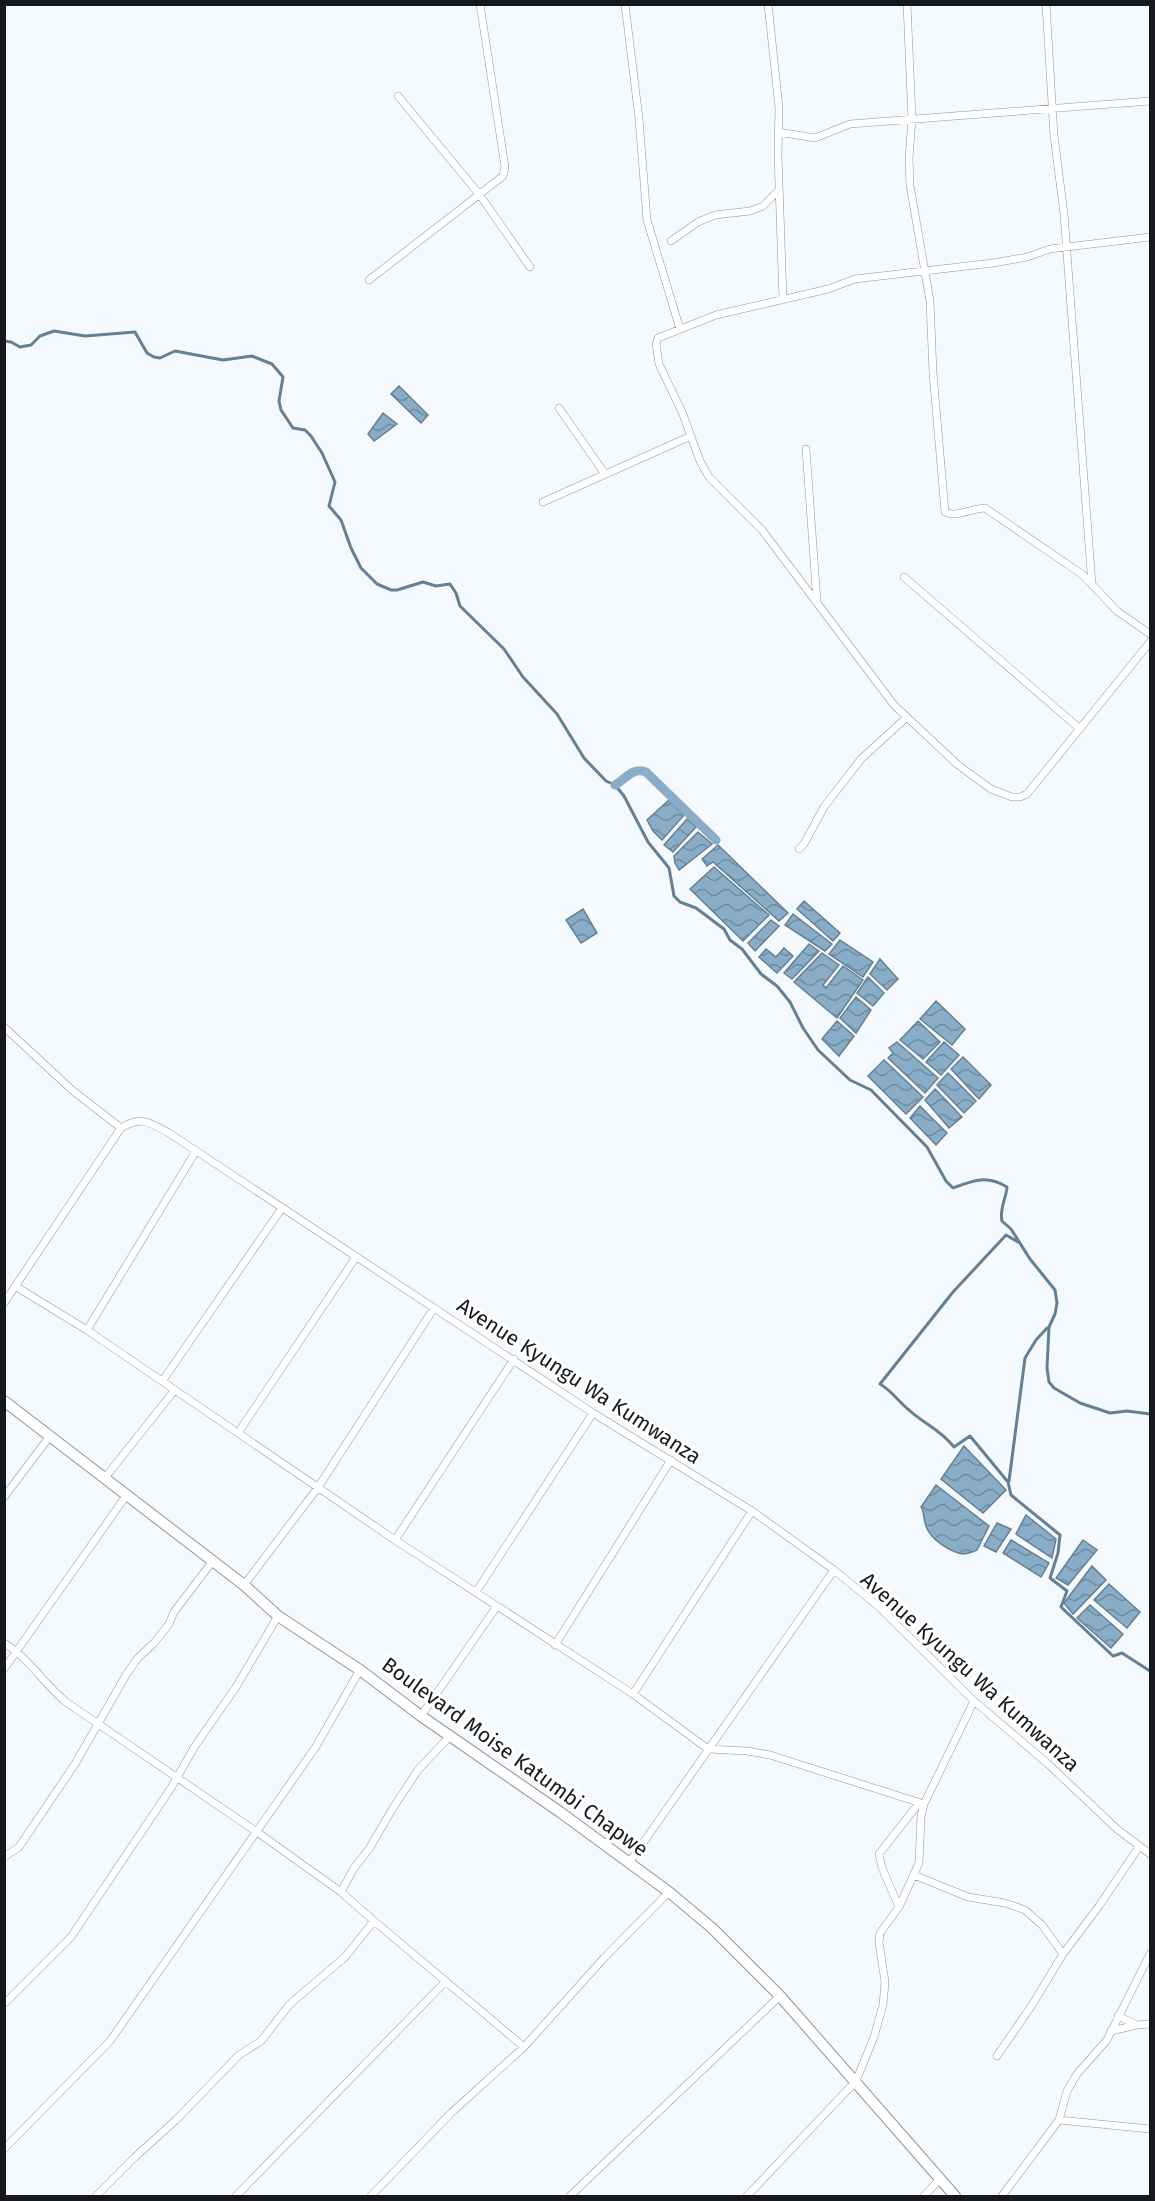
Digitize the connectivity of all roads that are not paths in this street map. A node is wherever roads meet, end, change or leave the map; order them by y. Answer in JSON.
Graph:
{"nodes":[{"id":1,"x":480,"y":4,"type":"edge"},
{"id":2,"x":625,"y":4,"type":"edge"},
{"id":3,"x":768,"y":4,"type":"edge"},
{"id":4,"x":907,"y":4,"type":"edge"},
{"id":5,"x":1046,"y":4,"type":"edge"},
{"id":6,"x":398,"y":96,"type":"dead end"},
{"id":7,"x":1150,"y":101,"type":"edge"},
{"id":8,"x":1054,"y":110,"type":"junction"},
{"id":9,"x":912,"y":119,"type":"junction"},
{"id":10,"x":778,"y":132,"type":"junction"},
{"id":11,"x":779,"y":190,"type":"junction"},
{"id":12,"x":479,"y":194,"type":"junction"},
{"id":13,"x":1150,"y":237,"type":"edge"},
{"id":14,"x":671,"y":241,"type":"dead end"},
{"id":15,"x":1066,"y":247,"type":"junction"},
{"id":16,"x":530,"y":267,"type":"dead end"},
{"id":17,"x":925,"y":270,"type":"junction"},
{"id":18,"x":369,"y":280,"type":"dead end"},
{"id":19,"x":783,"y":300,"type":"junction"},
{"id":20,"x":680,"y":329,"type":"junction"},
{"id":21,"x":559,"y":408,"type":"dead end"},
{"id":22,"x":691,"y":436,"type":"junction"},
{"id":23,"x":806,"y":449,"type":"dead end"},
{"id":24,"x":605,"y":474,"type":"junction"},
{"id":25,"x":543,"y":502,"type":"dead end"},
{"id":26,"x":904,"y":577,"type":"dead end"},
{"id":27,"x":1092,"y":585,"type":"junction"},
{"id":28,"x":817,"y":603,"type":"junction"},
{"id":29,"x":1150,"y":634,"type":"edge"},
{"id":30,"x":1150,"y":642,"type":"edge"},
{"id":31,"x":907,"y":717,"type":"junction"},
{"id":32,"x":1080,"y":729,"type":"junction"},
{"id":33,"x":799,"y":849,"type":"dead end"},
{"id":34,"x":4,"y":1027,"type":"edge"},
{"id":35,"x":121,"y":1128,"type":"junction"},
{"id":36,"x":196,"y":1151,"type":"junction"},
{"id":37,"x":282,"y":1208,"type":"junction"},
{"id":38,"x":356,"y":1257,"type":"junction"},
{"id":39,"x":15,"y":1286,"type":"junction"},
{"id":40,"x":4,"y":1303,"type":"edge"},
{"id":41,"x":434,"y":1308,"type":"junction"},
{"id":42,"x":87,"y":1330,"type":"junction"},
{"id":43,"x":514,"y":1359,"type":"junction"},
{"id":44,"x":163,"y":1380,"type":"junction"},
{"id":45,"x":174,"y":1390,"type":"junction"},
{"id":46,"x":4,"y":1401,"type":"edge"},
{"id":47,"x":593,"y":1413,"type":"junction"},
{"id":48,"x":238,"y":1433,"type":"junction"},
{"id":49,"x":50,"y":1436,"type":"junction"},
{"id":50,"x":671,"y":1460,"type":"junction"},
{"id":51,"x":104,"y":1479,"type":"junction"},
{"id":52,"x":319,"y":1486,"type":"junction"},
{"id":53,"x":126,"y":1496,"type":"junction"},
{"id":54,"x":4,"y":1497,"type":"edge"},
{"id":55,"x":752,"y":1511,"type":"junction"},
{"id":56,"x":395,"y":1540,"type":"junction"},
{"id":57,"x":212,"y":1562,"type":"junction"},
{"id":58,"x":834,"y":1570,"type":"junction"},
{"id":59,"x":244,"y":1585,"type":"junction"},
{"id":60,"x":476,"y":1592,"type":"junction"},
{"id":61,"x":497,"y":1606,"type":"junction"},
{"id":62,"x":278,"y":1616,"type":"junction"},
{"id":63,"x":4,"y":1643,"type":"edge"},
{"id":64,"x":555,"y":1645,"type":"junction"},
{"id":65,"x":17,"y":1651,"type":"junction"},
{"id":66,"x":4,"y":1669,"type":"edge"},
{"id":67,"x":360,"y":1670,"type":"junction"},
{"id":68,"x":633,"y":1694,"type":"junction"},
{"id":69,"x":974,"y":1701,"type":"junction"},
{"id":70,"x":421,"y":1716,"type":"junction"},
{"id":71,"x":98,"y":1723,"type":"junction"},
{"id":72,"x":450,"y":1736,"type":"junction"},
{"id":73,"x":708,"y":1749,"type":"junction"},
{"id":74,"x":177,"y":1777,"type":"junction"},
{"id":75,"x":922,"y":1804,"type":"junction"},
{"id":76,"x":257,"y":1832,"type":"junction"},
{"id":77,"x":1139,"y":1847,"type":"junction"},
{"id":78,"x":1150,"y":1854,"type":"edge"},
{"id":79,"x":4,"y":1857,"type":"edge"},
{"id":80,"x":629,"y":1863,"type":"junction"},
{"id":81,"x":914,"y":1875,"type":"junction"},
{"id":82,"x":341,"y":1892,"type":"junction"},
{"id":83,"x":669,"y":1892,"type":"junction"},
{"id":84,"x":899,"y":1907,"type":"junction"},
{"id":85,"x":374,"y":1921,"type":"junction"},
{"id":86,"x":1062,"y":1954,"type":"junction"},
{"id":87,"x":1150,"y":1954,"type":"edge"},
{"id":88,"x":446,"y":1981,"type":"junction"},
{"id":89,"x":780,"y":1996,"type":"junction"},
{"id":90,"x":4,"y":2004,"type":"edge"},
{"id":91,"x":1118,"y":2016,"type":"junction"},
{"id":92,"x":1150,"y":2024,"type":"edge"},
{"id":93,"x":1137,"y":2025,"type":"junction"},
{"id":94,"x":1112,"y":2031,"type":"junction"},
{"id":95,"x":524,"y":2048,"type":"junction"},
{"id":96,"x":997,"y":2056,"type":"dead end"},
{"id":97,"x":856,"y":2081,"type":"junction"},
{"id":98,"x":1059,"y":2120,"type":"junction"},
{"id":99,"x":1150,"y":2129,"type":"edge"},
{"id":100,"x":4,"y":2149,"type":"edge"},
{"id":101,"x":940,"y":2179,"type":"junction"},
{"id":102,"x":96,"y":2196,"type":"edge"},
{"id":103,"x":236,"y":2196,"type":"edge"},
{"id":104,"x":371,"y":2196,"type":"edge"},
{"id":105,"x":570,"y":2196,"type":"edge"},
{"id":106,"x":747,"y":2196,"type":"edge"},
{"id":107,"x":924,"y":2196,"type":"edge"},
{"id":108,"x":955,"y":2196,"type":"edge"},
{"id":109,"x":1002,"y":2196,"type":"edge"}],
"edges":[{"from":1,"to":12,"type":"street"},
{"from":2,"to":20,"type":"street"},
{"from":3,"to":10,"type":"street"},
{"from":4,"to":9,"type":"street"},
{"from":5,"to":8,"type":"street"},
{"from":6,"to":12,"type":"street"},
{"from":7,"to":8,"type":"street"},
{"from":8,"to":9,"type":"street"},
{"from":8,"to":15,"type":"street"},
{"from":9,"to":10,"type":"street"},
{"from":9,"to":17,"type":"street"},
{"from":10,"to":11,"type":"street"},
{"from":11,"to":14,"type":"street"},
{"from":11,"to":19,"type":"street"},
{"from":12,"to":16,"type":"street"},
{"from":12,"to":18,"type":"street"},
{"from":13,"to":15,"type":"street"},
{"from":15,"to":17,"type":"street"},
{"from":15,"to":27,"type":"street"},
{"from":17,"to":19,"type":"street"},
{"from":17,"to":27,"type":"street"},
{"from":19,"to":20,"type":"street"},
{"from":20,"to":22,"type":"street"},
{"from":21,"to":24,"type":"street"},
{"from":22,"to":24,"type":"street"},
{"from":22,"to":28,"type":"street"},
{"from":23,"to":28,"type":"street"},
{"from":24,"to":25,"type":"street"},
{"from":26,"to":32,"type":"street"},
{"from":27,"to":29,"type":"street"},
{"from":28,"to":31,"type":"street"},
{"from":30,"to":32,"type":"street"},
{"from":31,"to":32,"type":"street"},
{"from":31,"to":33,"type":"street"},
{"from":34,"to":35,"type":"street"},
{"from":35,"to":36,"type":"street","name":"Avenue Kyungu Wa Kumwanza"},
{"from":35,"to":39,"type":"street"},
{"from":36,"to":37,"type":"street","name":"Avenue Kyungu Wa Kumwanza"},
{"from":36,"to":42,"type":"street"},
{"from":37,"to":38,"type":"street","name":"Avenue Kyungu Wa Kumwanza"},
{"from":37,"to":44,"type":"street"},
{"from":38,"to":41,"type":"street","name":"Avenue Kyungu Wa Kumwanza"},
{"from":38,"to":48,"type":"street"},
{"from":39,"to":40,"type":"street"},
{"from":39,"to":42,"type":"street"},
{"from":41,"to":43,"type":"street","name":"Avenue Kyungu Wa Kumwanza"},
{"from":41,"to":52,"type":"street"},
{"from":42,"to":44,"type":"street"},
{"from":43,"to":47,"type":"street","name":"Avenue Kyungu Wa Kumwanza"},
{"from":43,"to":56,"type":"street"},
{"from":44,"to":45,"type":"street"},
{"from":45,"to":48,"type":"street"},
{"from":45,"to":51,"type":"street"},
{"from":46,"to":49,"type":"street","name":"Boulevard Moise Katumbi Chapwe"},
{"from":47,"to":50,"type":"street","name":"Avenue Kyungu Wa Kumwanza"},
{"from":47,"to":60,"type":"street"},
{"from":48,"to":52,"type":"street"},
{"from":49,"to":51,"type":"street","name":"Boulevard Moise Katumbi Chapwe"},
{"from":49,"to":54,"type":"street"},
{"from":50,"to":55,"type":"street","name":"Avenue Kyungu Wa Kumwanza"},
{"from":50,"to":64,"type":"street"},
{"from":51,"to":53,"type":"street","name":"Boulevard Moise Katumbi Chapwe"},
{"from":52,"to":56,"type":"street"},
{"from":52,"to":59,"type":"street"},
{"from":53,"to":57,"type":"street","name":"Boulevard Moise Katumbi Chapwe"},
{"from":53,"to":65,"type":"street"},
{"from":55,"to":58,"type":"street","name":"Avenue Kyungu Wa Kumwanza"},
{"from":55,"to":68,"type":"street"},
{"from":56,"to":60,"type":"street"},
{"from":57,"to":59,"type":"street","name":"Boulevard Moise Katumbi Chapwe"},
{"from":57,"to":71,"type":"street"},
{"from":58,"to":69,"type":"street","name":"Avenue Kyungu Wa Kumwanza"},
{"from":58,"to":73,"type":"street"},
{"from":59,"to":62,"type":"street","name":"Boulevard Moise Katumbi Chapwe"},
{"from":60,"to":61,"type":"street"},
{"from":61,"to":64,"type":"street"},
{"from":61,"to":70,"type":"street"},
{"from":62,"to":67,"type":"street","name":"Boulevard Moise Katumbi Chapwe"},
{"from":62,"to":74,"type":"street"},
{"from":63,"to":65,"type":"street"},
{"from":64,"to":68,"type":"street"},
{"from":65,"to":66,"type":"street"},
{"from":65,"to":71,"type":"street"},
{"from":67,"to":70,"type":"street","name":"Boulevard Moise Katumbi Chapwe"},
{"from":67,"to":76,"type":"street"},
{"from":68,"to":73,"type":"street"},
{"from":69,"to":75,"type":"street"},
{"from":69,"to":77,"type":"street","name":"Avenue Kyungu Wa Kumwanza"},
{"from":70,"to":72,"type":"street","name":"Boulevard Moise Katumbi Chapwe"},
{"from":71,"to":74,"type":"street"},
{"from":71,"to":79,"type":"street"},
{"from":72,"to":80,"type":"street","name":"Boulevard Moise Katumbi Chapwe"},
{"from":72,"to":82,"type":"street"},
{"from":73,"to":75,"type":"street"},
{"from":73,"to":80,"type":"street"},
{"from":74,"to":76,"type":"street"},
{"from":74,"to":90,"type":"street"},
{"from":75,"to":81,"type":"street"},
{"from":75,"to":84,"type":"street"},
{"from":76,"to":82,"type":"street"},
{"from":76,"to":100,"type":"street"},
{"from":77,"to":78,"type":"street","name":"Avenue Kyungu Wa Kumwanza"},
{"from":77,"to":86,"type":"street"},
{"from":80,"to":83,"type":"street","name":"Boulevard Moise Katumbi Chapwe"},
{"from":81,"to":84,"type":"street"},
{"from":81,"to":86,"type":"street"},
{"from":82,"to":85,"type":"street"},
{"from":83,"to":89,"type":"street","name":"Boulevard Moise Katumbi Chapwe"},
{"from":83,"to":95,"type":"street"},
{"from":84,"to":97,"type":"street"},
{"from":85,"to":88,"type":"street"},
{"from":85,"to":102,"type":"street"},
{"from":86,"to":96,"type":"street"},
{"from":87,"to":91,"type":"street"},
{"from":88,"to":95,"type":"street"},
{"from":88,"to":103,"type":"street"},
{"from":89,"to":97,"type":"street","name":"Boulevard Moise Katumbi Chapwe"},
{"from":89,"to":105,"type":"street"},
{"from":91,"to":93,"type":"street"},
{"from":91,"to":94,"type":"street"},
{"from":92,"to":93,"type":"street"},
{"from":93,"to":94,"type":"street"},
{"from":94,"to":98,"type":"street"},
{"from":95,"to":104,"type":"street"},
{"from":97,"to":101,"type":"street","name":"Boulevard Moise Katumbi Chapwe"},
{"from":97,"to":106,"type":"street"},
{"from":98,"to":99,"type":"street"},
{"from":98,"to":109,"type":"street"},
{"from":101,"to":107,"type":"street"},
{"from":101,"to":108,"type":"street","name":"Boulevard Moise Katumbi Chapwe"}]}
